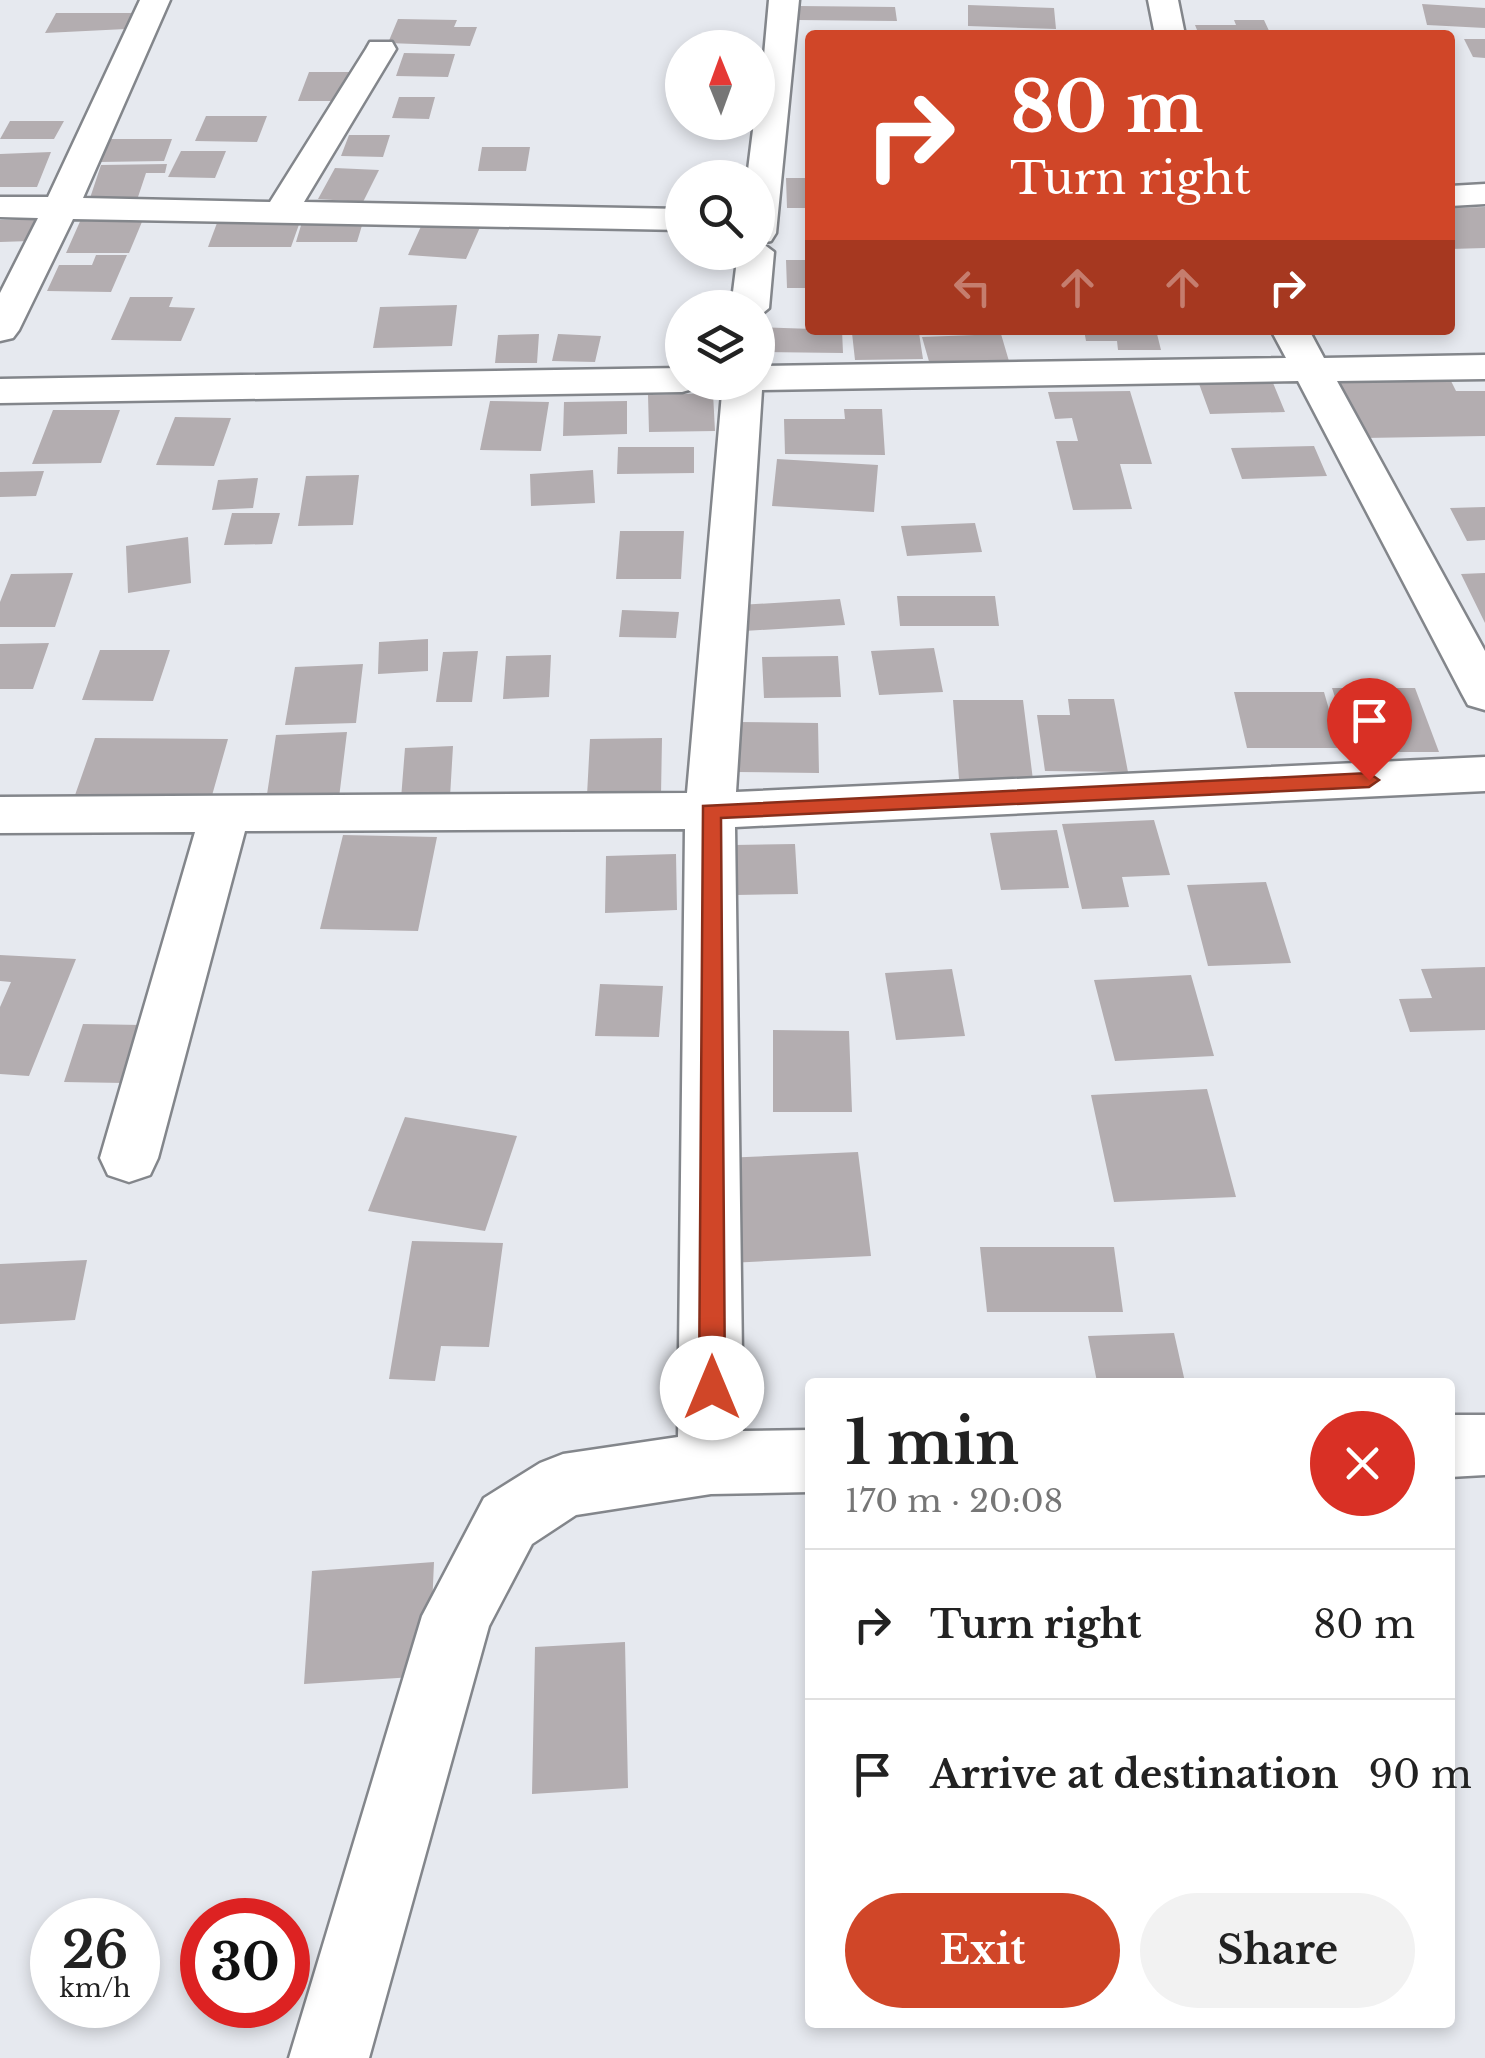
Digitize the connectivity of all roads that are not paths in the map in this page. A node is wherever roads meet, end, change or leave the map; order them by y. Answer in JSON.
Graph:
{"nodes":[{"id":1,"x":155,"y":0,"type":"edge"},
{"id":2,"x":784,"y":0,"type":"edge"},
{"id":3,"x":1164,"y":0,"type":"edge"},
{"id":4,"x":1169,"y":30,"type":"edge"},
{"id":5,"x":381,"y":50,"type":"dead end"},
{"id":6,"x":765,"y":160,"type":"edge"},
{"id":7,"x":1485,"y":194,"type":"edge"},
{"id":8,"x":1455,"y":196,"type":"edge"},
{"id":9,"x":0,"y":207,"type":"edge"},
{"id":10,"x":61,"y":208,"type":"junction"},
{"id":11,"x":281,"y":212,"type":"junction"},
{"id":12,"x":665,"y":220,"type":"edge"},
{"id":13,"x":0,"y":330,"type":"edge"},
{"id":14,"x":1293,"y":335,"type":"edge"},
{"id":15,"x":1485,"y":367,"type":"edge"},
{"id":16,"x":1313,"y":372,"type":"junction"},
{"id":17,"x":775,"y":378,"type":"edge"},
{"id":18,"x":665,"y":380,"type":"edge"},
{"id":19,"x":0,"y":391,"type":"edge"},
{"id":20,"x":743,"y":400,"type":"edge"},
{"id":21,"x":1485,"y":694,"type":"edge"},
{"id":22,"x":1485,"y":774,"type":"edge"},
{"id":23,"x":710,"y":811,"type":"junction"},
{"id":24,"x":225,"y":813,"type":"junction"},
{"id":25,"x":0,"y":814,"type":"edge"},
{"id":26,"x":129,"y":1158,"type":"dead end"},
{"id":27,"x":1485,"y":1445,"type":"edge"},
{"id":28,"x":1455,"y":1446,"type":"edge"},
{"id":29,"x":805,"y":1460,"type":"edge"},
{"id":30,"x":712,"y":1463,"type":"junction"},
{"id":31,"x":328,"y":2058,"type":"edge"}],
"edges":[{"from":1,"to":10,"type":"street"},
{"from":2,"to":6,"type":"street"},
{"from":3,"to":4,"type":"street"},
{"from":5,"to":11,"type":"street"},
{"from":7,"to":8,"type":"street"},
{"from":9,"to":10,"type":"street"},
{"from":10,"to":11,"type":"street"},
{"from":10,"to":13,"type":"street"},
{"from":11,"to":12,"type":"street"},
{"from":14,"to":16,"type":"street"},
{"from":15,"to":16,"type":"street"},
{"from":16,"to":17,"type":"street"},
{"from":16,"to":21,"type":"street"},
{"from":18,"to":19,"type":"street"},
{"from":20,"to":23,"type":"street"},
{"from":22,"to":23,"type":"street"},
{"from":23,"to":24,"type":"street"},
{"from":23,"to":30,"type":"street"},
{"from":24,"to":25,"type":"street"},
{"from":24,"to":26,"type":"street"},
{"from":27,"to":28,"type":"street"},
{"from":29,"to":30,"type":"street"},
{"from":30,"to":31,"type":"street"}]}
